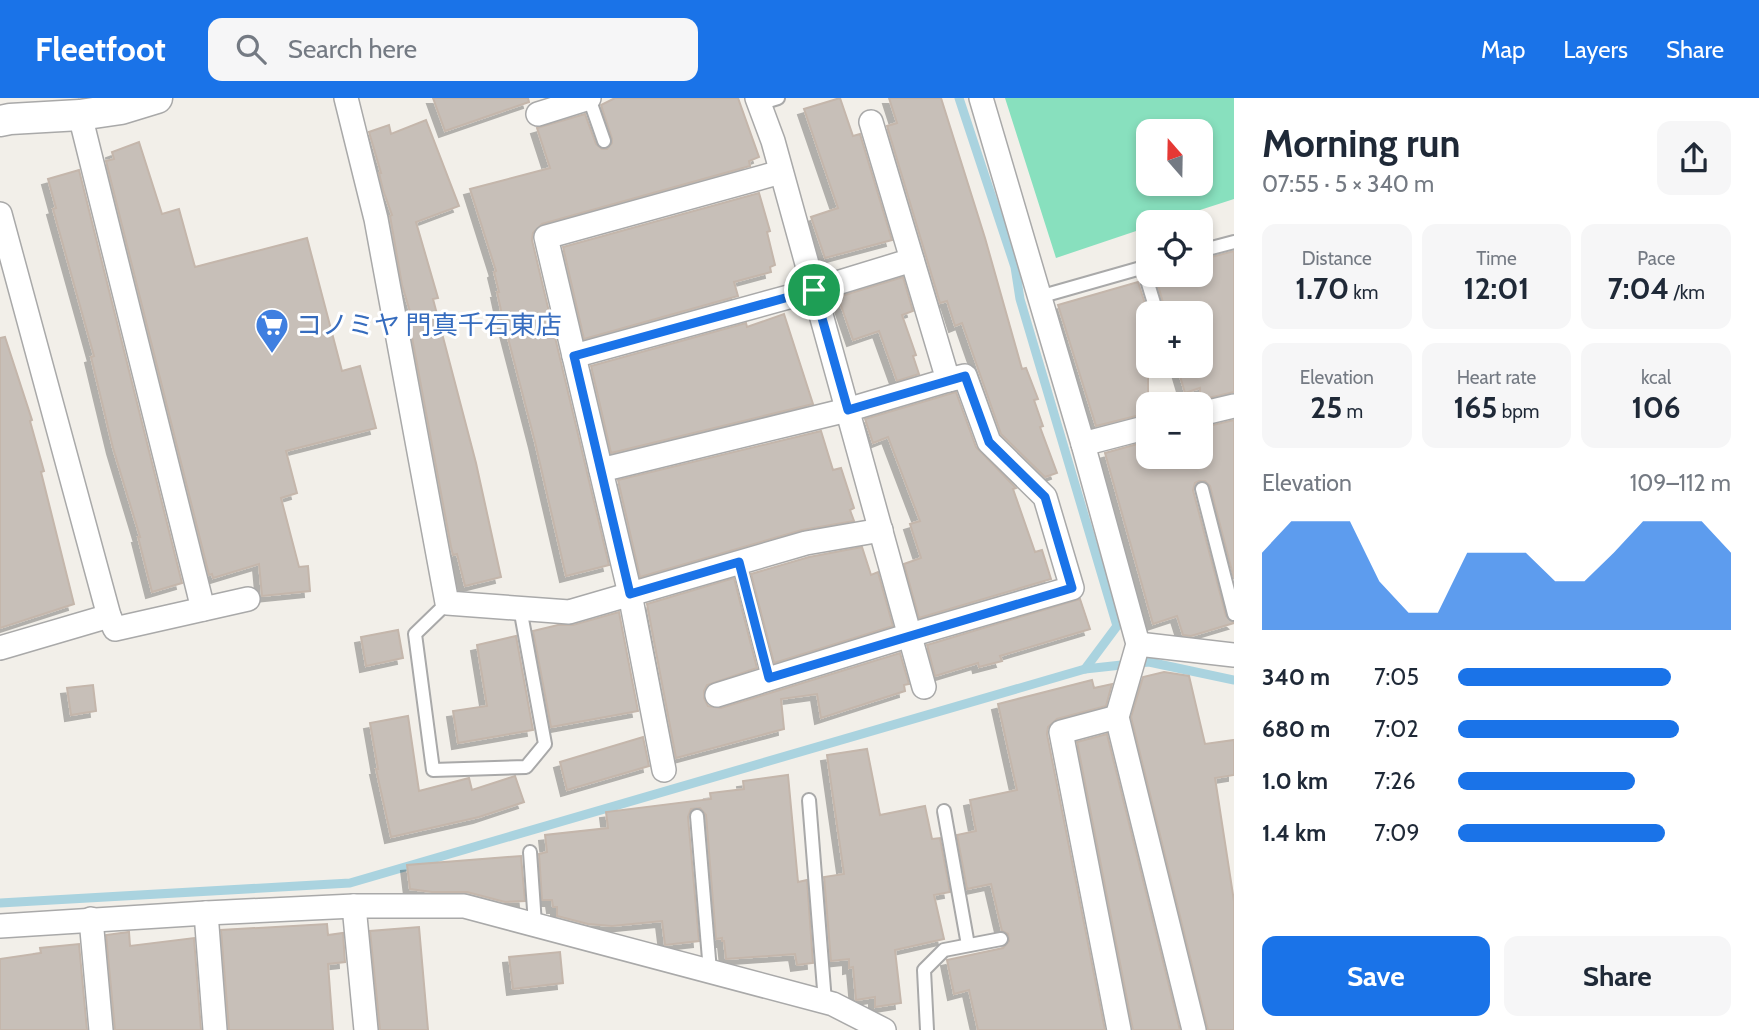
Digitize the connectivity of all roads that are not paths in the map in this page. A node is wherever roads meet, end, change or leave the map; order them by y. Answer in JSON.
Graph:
{"nodes":[{"id":1,"x":157,"y":98,"type":"edge"},
{"id":2,"x":345,"y":98,"type":"edge"},
{"id":3,"x":589,"y":98,"type":"edge"},
{"id":4,"x":981,"y":98,"type":"edge"},
{"id":5,"x":765,"y":100,"type":"edge"},
{"id":6,"x":538,"y":114,"type":"dead end"},
{"id":7,"x":80,"y":115,"type":"junction"},
{"id":8,"x":0,"y":121,"type":"edge"},
{"id":9,"x":872,"y":122,"type":"dead end"},
{"id":10,"x":604,"y":141,"type":"dead end"},
{"id":11,"x":781,"y":172,"type":"junction"},
{"id":12,"x":0,"y":214,"type":"edge"},
{"id":13,"x":1234,"y":242,"type":"edge"},
{"id":14,"x":1213,"y":248,"type":"edge"},
{"id":15,"x":912,"y":260,"type":"junction"},
{"id":16,"x":1136,"y":270,"type":"edge"},
{"id":17,"x":814,"y":290,"type":"junction"},
{"id":18,"x":1039,"y":297,"type":"junction"},
{"id":19,"x":574,"y":356,"type":"junction"},
{"id":20,"x":948,"y":380,"type":"junction"},
{"id":21,"x":1234,"y":406,"type":"edge"},
{"id":22,"x":848,"y":410,"type":"junction"},
{"id":23,"x":1213,"y":411,"type":"edge"},
{"id":24,"x":1136,"y":430,"type":"edge"},
{"id":25,"x":1083,"y":444,"type":"junction"},
{"id":26,"x":601,"y":470,"type":"junction"},
{"id":27,"x":1202,"y":489,"type":"dead end"},
{"id":28,"x":881,"y":530,"type":"junction"},
{"id":29,"x":739,"y":562,"type":"junction"},
{"id":30,"x":630,"y":594,"type":"junction"},
{"id":31,"x":248,"y":599,"type":"dead end"},
{"id":32,"x":447,"y":603,"type":"junction"},
{"id":33,"x":520,"y":608,"type":"junction"},
{"id":34,"x":203,"y":609,"type":"junction"},
{"id":35,"x":1234,"y":614,"type":"edge"},
{"id":36,"x":108,"y":617,"type":"junction"},
{"id":37,"x":910,"y":635,"type":"junction"},
{"id":38,"x":1138,"y":644,"type":"junction"},
{"id":39,"x":0,"y":648,"type":"edge"},
{"id":40,"x":1234,"y":655,"type":"edge"},
{"id":41,"x":769,"y":678,"type":"junction"},
{"id":42,"x":924,"y":687,"type":"dead end"},
{"id":43,"x":717,"y":695,"type":"dead end"},
{"id":44,"x":1117,"y":717,"type":"junction"},
{"id":45,"x":664,"y":769,"type":"dead end"},
{"id":46,"x":809,"y":800,"type":"dead end"},
{"id":47,"x":944,"y":811,"type":"dead end"},
{"id":48,"x":697,"y":816,"type":"dead end"},
{"id":49,"x":530,"y":852,"type":"dead end"},
{"id":50,"x":354,"y":906,"type":"junction"},
{"id":51,"x":206,"y":913,"type":"junction"},
{"id":52,"x":91,"y":919,"type":"junction"},
{"id":53,"x":535,"y":925,"type":"junction"},
{"id":54,"x":0,"y":926,"type":"edge"},
{"id":55,"x":1001,"y":939,"type":"dead end"},
{"id":56,"x":968,"y":945,"type":"junction"},
{"id":57,"x":710,"y":971,"type":"junction"},
{"id":58,"x":825,"y":1002,"type":"junction"},
{"id":59,"x":101,"y":1030,"type":"edge"},
{"id":60,"x":215,"y":1030,"type":"edge"},
{"id":61,"x":366,"y":1030,"type":"edge"},
{"id":62,"x":884,"y":1030,"type":"edge"},
{"id":63,"x":927,"y":1030,"type":"edge"},
{"id":64,"x":1119,"y":1030,"type":"edge"},
{"id":65,"x":1194,"y":1030,"type":"edge"}],
"edges":[{"from":1,"to":7,"type":"street"},
{"from":2,"to":32,"type":"street"},
{"from":3,"to":6,"type":"street"},
{"from":3,"to":10,"type":"lane"},
{"from":4,"to":18,"type":"street"},
{"from":5,"to":11,"type":"street"},
{"from":7,"to":8,"type":"street"},
{"from":7,"to":34,"type":"street"},
{"from":9,"to":15,"type":"street"},
{"from":11,"to":17,"type":"street"},
{"from":11,"to":19,"type":"street"},
{"from":12,"to":36,"type":"street"},
{"from":13,"to":14,"type":"lane"},
{"from":15,"to":17,"type":"street"},
{"from":15,"to":20,"type":"street"},
{"from":16,"to":18,"type":"lane"},
{"from":17,"to":19,"type":"street"},
{"from":17,"to":22,"type":"street"},
{"from":18,"to":25,"type":"street"},
{"from":19,"to":26,"type":"street"},
{"from":20,"to":22,"type":"street"},
{"from":20,"to":37,"type":"street"},
{"from":21,"to":23,"type":"street"},
{"from":22,"to":26,"type":"street"},
{"from":22,"to":28,"type":"street"},
{"from":24,"to":25,"type":"street"},
{"from":25,"to":38,"type":"street"},
{"from":26,"to":30,"type":"street"},
{"from":27,"to":35,"type":"lane"},
{"from":28,"to":29,"type":"street"},
{"from":28,"to":37,"type":"street"},
{"from":29,"to":30,"type":"street"},
{"from":29,"to":41,"type":"lane"},
{"from":30,"to":33,"type":"street"},
{"from":30,"to":45,"type":"street"},
{"from":31,"to":34,"type":"street"},
{"from":32,"to":33,"type":"street"},
{"from":32,"to":33,"type":"lane"},
{"from":34,"to":36,"type":"street"},
{"from":36,"to":39,"type":"street"},
{"from":37,"to":41,"type":"street"},
{"from":37,"to":42,"type":"street"},
{"from":38,"to":40,"type":"street"},
{"from":38,"to":44,"type":"street"},
{"from":41,"to":43,"type":"street"},
{"from":44,"to":64,"type":"street"},
{"from":44,"to":65,"type":"street"},
{"from":46,"to":58,"type":"lane"},
{"from":47,"to":56,"type":"lane"},
{"from":48,"to":57,"type":"lane"},
{"from":49,"to":53,"type":"lane"},
{"from":50,"to":51,"type":"street"},
{"from":50,"to":53,"type":"street"},
{"from":50,"to":61,"type":"street"},
{"from":51,"to":52,"type":"street"},
{"from":51,"to":60,"type":"street"},
{"from":52,"to":54,"type":"street"},
{"from":52,"to":59,"type":"street"},
{"from":53,"to":57,"type":"street"},
{"from":55,"to":56,"type":"lane"},
{"from":56,"to":63,"type":"lane"},
{"from":57,"to":58,"type":"street"},
{"from":58,"to":62,"type":"street"}]}
